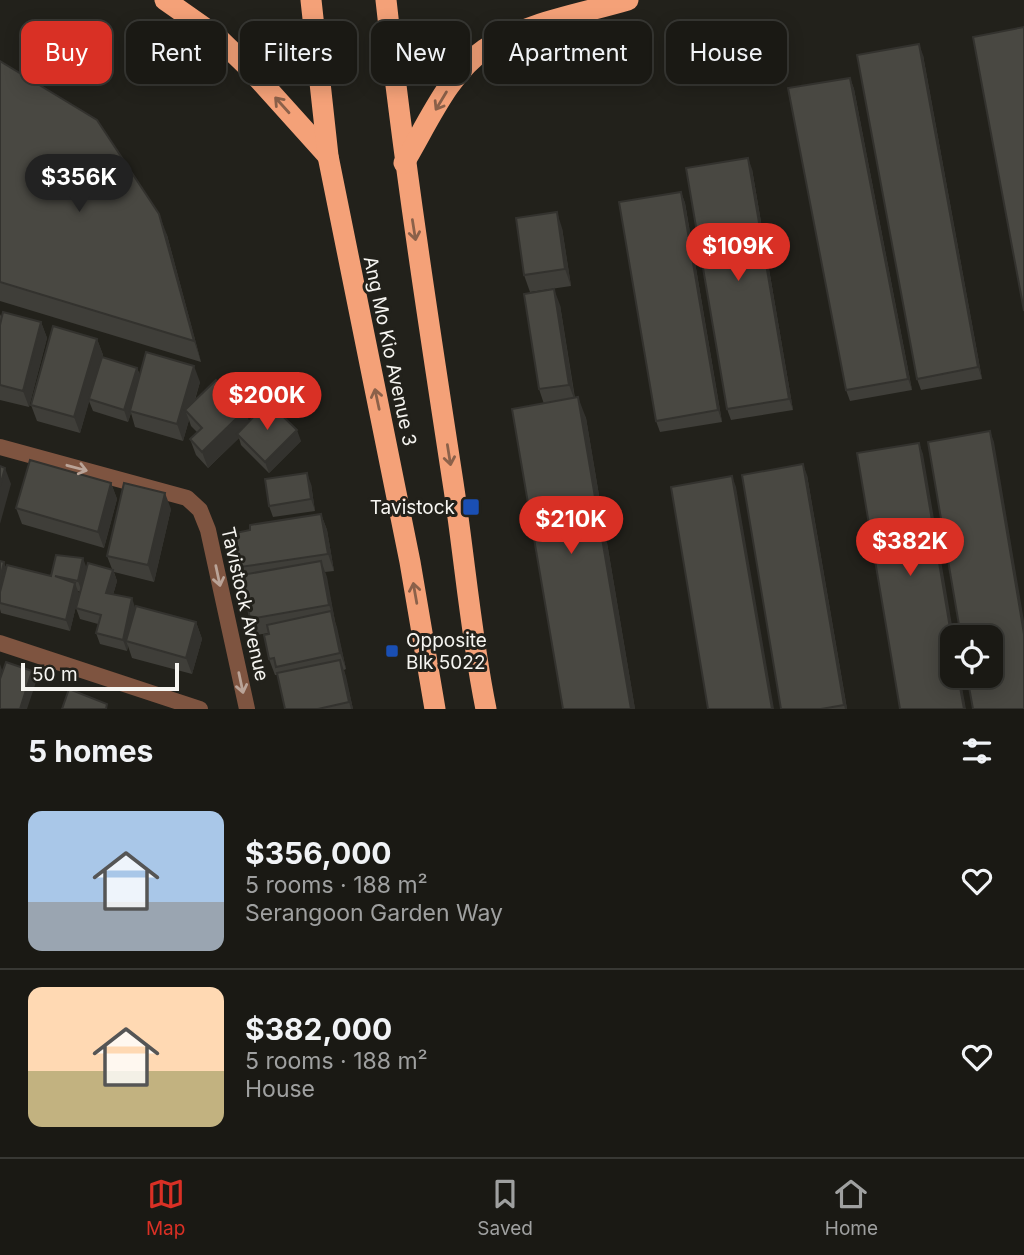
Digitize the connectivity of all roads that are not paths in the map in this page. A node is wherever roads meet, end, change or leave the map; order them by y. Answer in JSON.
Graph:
{"nodes":[{"id":1,"x":165,"y":0,"type":"edge"},
{"id":2,"x":310,"y":0,"type":"edge"},
{"id":3,"x":386,"y":0,"type":"edge"},
{"id":4,"x":586,"y":0,"type":"edge"},
{"id":5,"x":626,"y":1,"type":"edge"},
{"id":6,"x":328,"y":156,"type":"junction"},
{"id":7,"x":404,"y":163,"type":"junction"},
{"id":8,"x":0,"y":447,"type":"edge"},
{"id":9,"x":0,"y":643,"type":"edge"},
{"id":10,"x":200,"y":709,"type":"edge"},
{"id":11,"x":247,"y":709,"type":"edge"},
{"id":12,"x":435,"y":709,"type":"edge"},
{"id":13,"x":486,"y":709,"type":"edge"}],
"edges":[{"from":6,"to":1,"type":"highway","one_way":true},
{"from":2,"to":6,"type":"highway","name":"Ang Mo Kio Avenue 3"},
{"from":3,"to":7,"type":"highway","name":"Ang Mo Kio Avenue 3"},
{"from":4,"to":5,"type":"highway"},
{"from":5,"to":7,"type":"highway","one_way":true},
{"from":12,"to":6,"type":"highway","name":"Ang Mo Kio Avenue 3","one_way":true},
{"from":7,"to":13,"type":"highway","name":"Ang Mo Kio Avenue 3","one_way":true},
{"from":8,"to":11,"type":"street","name":"Tavistock Avenue","one_way":true},
{"from":9,"to":10,"type":"street"}]}
